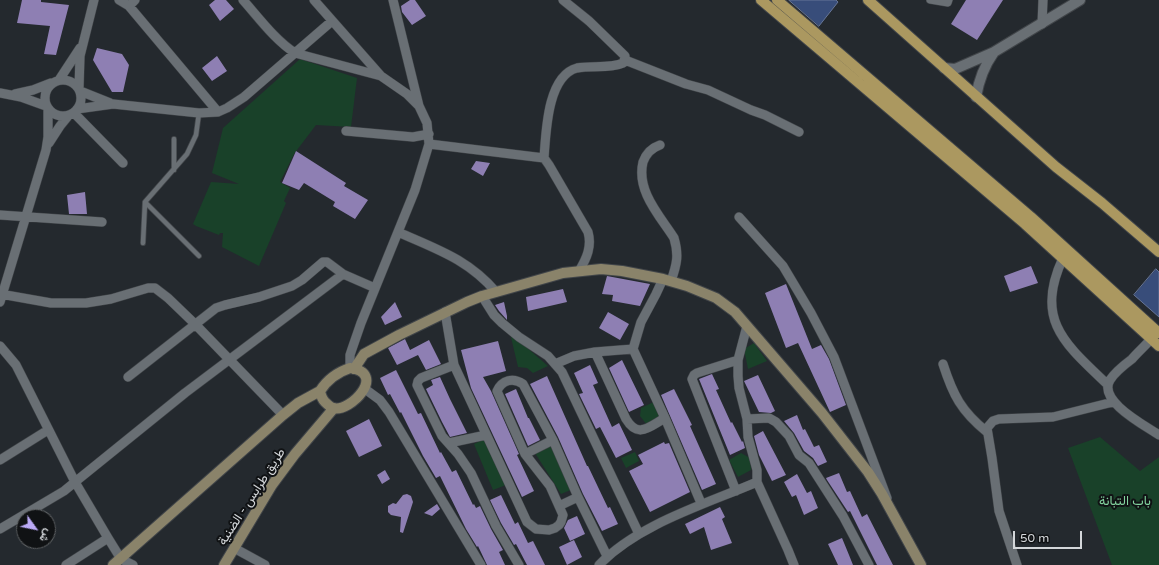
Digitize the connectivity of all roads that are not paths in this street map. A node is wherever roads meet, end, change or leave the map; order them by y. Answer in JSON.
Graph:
{"nodes":[{"id":1,"x":94,"y":0,"type":"edge"},
{"id":2,"x":119,"y":0,"type":"edge"},
{"id":3,"x":243,"y":0,"type":"edge"},
{"id":4,"x":314,"y":0,"type":"edge"},
{"id":5,"x":393,"y":0,"type":"edge"},
{"id":6,"x":563,"y":0,"type":"edge"},
{"id":7,"x":761,"y":0,"type":"edge"},
{"id":8,"x":776,"y":0,"type":"edge"},
{"id":9,"x":868,"y":0,"type":"edge"},
{"id":10,"x":930,"y":0,"type":"edge"},
{"id":11,"x":949,"y":0,"type":"edge"},
{"id":12,"x":1043,"y":0,"type":"edge"},
{"id":13,"x":1080,"y":0,"type":"edge"},
{"id":14,"x":132,"y":3,"type":"edge"},
{"id":15,"x":332,"y":21,"type":"junction"},
{"id":16,"x":1042,"y":24,"type":"junction"},
{"id":17,"x":82,"y":46,"type":"junction"},
{"id":18,"x":994,"y":52,"type":"junction"},
{"id":19,"x":295,"y":53,"type":"junction"},
{"id":20,"x":625,"y":60,"type":"junction"},
{"id":21,"x":944,"y":68,"type":"junction"},
{"id":22,"x":381,"y":76,"type":"junction"},
{"id":23,"x":56,"y":81,"type":"junction"},
{"id":24,"x":79,"y":90,"type":"junction"},
{"id":25,"x":0,"y":93,"type":"edge"},
{"id":26,"x":12,"y":94,"type":"junction"},
{"id":27,"x":976,"y":97,"type":"junction"},
{"id":28,"x":113,"y":104,"type":"junction"},
{"id":29,"x":419,"y":106,"type":"junction"},
{"id":30,"x":47,"y":108,"type":"junction"},
{"id":31,"x":73,"y":112,"type":"junction"},
{"id":32,"x":199,"y":112,"type":"junction"},
{"id":33,"x":218,"y":112,"type":"junction"},
{"id":34,"x":346,"y":131,"type":"dead end"},
{"id":35,"x":800,"y":132,"type":"dead end"},
{"id":36,"x":429,"y":134,"type":"junction"},
{"id":37,"x":174,"y":139,"type":"dead end"},
{"id":38,"x":429,"y":144,"type":"junction"},
{"id":39,"x":660,"y":145,"type":"dead end"},
{"id":40,"x":46,"y":150,"type":"junction"},
{"id":41,"x":544,"y":158,"type":"junction"},
{"id":42,"x":123,"y":163,"type":"dead end"},
{"id":43,"x":174,"y":170,"type":"junction"},
{"id":44,"x":145,"y":202,"type":"junction"},
{"id":45,"x":0,"y":215,"type":"edge"},
{"id":46,"x":739,"y":217,"type":"dead end"},
{"id":47,"x":26,"y":218,"type":"junction"},
{"id":48,"x":102,"y":222,"type":"dead end"},
{"id":49,"x":398,"y":232,"type":"junction"},
{"id":50,"x":143,"y":242,"type":"dead end"},
{"id":51,"x":1159,"y":252,"type":"edge"},
{"id":52,"x":199,"y":256,"type":"dead end"},
{"id":53,"x":1063,"y":258,"type":"junction"},
{"id":54,"x":579,"y":270,"type":"junction"},
{"id":55,"x":343,"y":274,"type":"junction"},
{"id":56,"x":667,"y":280,"type":"junction"},
{"id":57,"x":375,"y":288,"type":"junction"},
{"id":58,"x":496,"y":292,"type":"junction"},
{"id":59,"x":482,"y":296,"type":"junction"},
{"id":60,"x":1,"y":297,"type":"edge"},
{"id":61,"x":445,"y":312,"type":"junction"},
{"id":62,"x":195,"y":324,"type":"junction"},
{"id":63,"x":747,"y":326,"type":"junction"},
{"id":64,"x":1156,"y":339,"type":"edge"},
{"id":65,"x":0,"y":346,"type":"edge"},
{"id":66,"x":633,"y":349,"type":"junction"},
{"id":67,"x":595,"y":352,"type":"junction"},
{"id":68,"x":229,"y":359,"type":"junction"},
{"id":69,"x":738,"y":360,"type":"junction"},
{"id":70,"x":555,"y":364,"type":"junction"},
{"id":71,"x":943,"y":364,"type":"dead end"},
{"id":72,"x":454,"y":365,"type":"junction"},
{"id":73,"x":352,"y":368,"type":"junction"},
{"id":74,"x":128,"y":377,"type":"dead end"},
{"id":75,"x":1108,"y":385,"type":"junction"},
{"id":76,"x":365,"y":390,"type":"junction"},
{"id":77,"x":320,"y":391,"type":"junction"},
{"id":78,"x":1113,"y":402,"type":"junction"},
{"id":79,"x":334,"y":408,"type":"junction"},
{"id":80,"x":283,"y":415,"type":"junction"},
{"id":81,"x":665,"y":418,"type":"junction"},
{"id":82,"x":747,"y":419,"type":"junction"},
{"id":83,"x":48,"y":430,"type":"junction"},
{"id":84,"x":987,"y":432,"type":"junction"},
{"id":85,"x":486,"y":435,"type":"junction"},
{"id":86,"x":1159,"y":435,"type":"edge"},
{"id":87,"x":553,"y":440,"type":"junction"},
{"id":88,"x":449,"y":443,"type":"junction"},
{"id":89,"x":525,"y":454,"type":"junction"},
{"id":90,"x":0,"y":460,"type":"edge"},
{"id":91,"x":75,"y":482,"type":"junction"},
{"id":92,"x":757,"y":482,"type":"junction"},
{"id":93,"x":736,"y":491,"type":"junction"},
{"id":94,"x":578,"y":497,"type":"junction"},
{"id":95,"x":701,"y":503,"type":"junction"},
{"id":96,"x":559,"y":506,"type":"junction"},
{"id":97,"x":892,"y":512,"type":"junction"},
{"id":98,"x":0,"y":529,"type":"edge"},
{"id":99,"x":639,"y":534,"type":"junction"},
{"id":100,"x":108,"y":538,"type":"junction"},
{"id":101,"x":234,"y":548,"type":"junction"},
{"id":102,"x":607,"y":556,"type":"junction"},
{"id":103,"x":117,"y":562,"type":"edge"},
{"id":104,"x":66,"y":565,"type":"edge"},
{"id":105,"x":134,"y":565,"type":"edge"},
{"id":106,"x":224,"y":565,"type":"edge"},
{"id":107,"x":265,"y":565,"type":"edge"},
{"id":108,"x":481,"y":565,"type":"edge"},
{"id":109,"x":519,"y":565,"type":"edge"},
{"id":110,"x":599,"y":565,"type":"edge"},
{"id":111,"x":794,"y":565,"type":"edge"},
{"id":112,"x":869,"y":565,"type":"edge"},
{"id":113,"x":921,"y":565,"type":"edge"},
{"id":114,"x":1017,"y":565,"type":"edge"}],
"edges":[{"from":1,"to":17,"type":"street"},
{"from":2,"to":14,"type":"street"},
{"from":3,"to":19,"type":"street"},
{"from":4,"to":15,"type":"street"},
{"from":5,"to":29,"type":"street"},
{"from":6,"to":20,"type":"street"},
{"from":7,"to":53,"type":"main road"},
{"from":8,"to":64,"type":"main road"},
{"from":9,"to":21,"type":"main road"},
{"from":10,"to":11,"type":"street"},
{"from":12,"to":16,"type":"street"},
{"from":13,"to":16,"type":"street"},
{"from":14,"to":33,"type":"street"},
{"from":15,"to":19,"type":"street"},
{"from":15,"to":22,"type":"street"},
{"from":16,"to":18,"type":"street"},
{"from":17,"to":23,"type":"street"},
{"from":17,"to":24,"type":"street"},
{"from":18,"to":21,"type":"street"},
{"from":18,"to":27,"type":"street"},
{"from":19,"to":22,"type":"street"},
{"from":19,"to":33,"type":"street"},
{"from":20,"to":35,"type":"street"},
{"from":20,"to":41,"type":"street"},
{"from":21,"to":27,"type":"main road"},
{"from":22,"to":29,"type":"street"},
{"from":23,"to":24,"type":"street"},
{"from":23,"to":26,"type":"street"},
{"from":23,"to":30,"type":"street"},
{"from":24,"to":28,"type":"street"},
{"from":24,"to":31,"type":"street"},
{"from":25,"to":26,"type":"street"},
{"from":26,"to":30,"type":"street"},
{"from":27,"to":51,"type":"main road"},
{"from":28,"to":31,"type":"street"},
{"from":28,"to":32,"type":"street"},
{"from":29,"to":36,"type":"street"},
{"from":30,"to":31,"type":"street"},
{"from":30,"to":40,"type":"street"},
{"from":31,"to":40,"type":"street"},
{"from":31,"to":42,"type":"street"},
{"from":32,"to":33,"type":"street"},
{"from":32,"to":43,"type":"lane"},
{"from":34,"to":36,"type":"street"},
{"from":36,"to":38,"type":"street"},
{"from":37,"to":43,"type":"lane"},
{"from":38,"to":41,"type":"street"},
{"from":38,"to":49,"type":"street"},
{"from":39,"to":56,"type":"street"},
{"from":40,"to":47,"type":"street"},
{"from":41,"to":54,"type":"street"},
{"from":43,"to":44,"type":"lane"},
{"from":44,"to":50,"type":"lane"},
{"from":44,"to":52,"type":"lane"},
{"from":45,"to":47,"type":"street"},
{"from":46,"to":97,"type":"street"},
{"from":47,"to":48,"type":"street"},
{"from":47,"to":60,"type":"street"},
{"from":49,"to":57,"type":"street"},
{"from":49,"to":58,"type":"street"},
{"from":53,"to":64,"type":"main road"},
{"from":53,"to":75,"type":"street"},
{"from":54,"to":56,"type":"main road"},
{"from":54,"to":58,"type":"main road"},
{"from":55,"to":57,"type":"street"},
{"from":55,"to":62,"type":"street"},
{"from":55,"to":68,"type":"street"},
{"from":56,"to":63,"type":"main road"},
{"from":56,"to":66,"type":"street"},
{"from":57,"to":73,"type":"street"},
{"from":58,"to":59,"type":"main road"},
{"from":59,"to":61,"type":"main road"},
{"from":59,"to":70,"type":"street"},
{"from":60,"to":62,"type":"street"},
{"from":61,"to":72,"type":"street"},
{"from":61,"to":73,"type":"main road"},
{"from":62,"to":68,"type":"street"},
{"from":62,"to":74,"type":"street"},
{"from":63,"to":69,"type":"street"},
{"from":63,"to":97,"type":"main road"},
{"from":64,"to":75,"type":"street"},
{"from":65,"to":83,"type":"street"},
{"from":66,"to":67,"type":"street"},
{"from":66,"to":81,"type":"street"},
{"from":67,"to":70,"type":"street"},
{"from":67,"to":81,"type":"street"},
{"from":68,"to":80,"type":"street"},
{"from":68,"to":91,"type":"street"},
{"from":69,"to":82,"type":"street"},
{"from":69,"to":93,"type":"street"},
{"from":70,"to":99,"type":"street"},
{"from":71,"to":84,"type":"street"},
{"from":72,"to":85,"type":"street"},
{"from":72,"to":88,"type":"street"},
{"from":73,"to":76,"type":"main road"},
{"from":73,"to":77,"type":"main road"},
{"from":75,"to":78,"type":"street"},
{"from":76,"to":79,"type":"main road"},
{"from":76,"to":108,"type":"street"},
{"from":77,"to":79,"type":"main road"},
{"from":77,"to":80,"type":"main road"},
{"from":78,"to":84,"type":"street"},
{"from":78,"to":86,"type":"street"},
{"from":79,"to":101,"type":"main road","name":"طريق طرابس - الضنية"},
{"from":80,"to":103,"type":"main road"},
{"from":81,"to":95,"type":"street"},
{"from":82,"to":92,"type":"street"},
{"from":82,"to":112,"type":"street"},
{"from":83,"to":90,"type":"street"},
{"from":83,"to":91,"type":"street"},
{"from":84,"to":114,"type":"street"},
{"from":85,"to":88,"type":"street"},
{"from":85,"to":96,"type":"street"},
{"from":87,"to":89,"type":"street"},
{"from":87,"to":89,"type":"street"},
{"from":87,"to":94,"type":"street"},
{"from":88,"to":109,"type":"street"},
{"from":89,"to":96,"type":"street"},
{"from":91,"to":98,"type":"street"},
{"from":91,"to":100,"type":"street"},
{"from":92,"to":93,"type":"street"},
{"from":92,"to":111,"type":"street"},
{"from":93,"to":95,"type":"street"},
{"from":94,"to":96,"type":"street"},
{"from":94,"to":102,"type":"street"},
{"from":95,"to":99,"type":"street"},
{"from":97,"to":113,"type":"main road"},
{"from":99,"to":102,"type":"street"},
{"from":100,"to":103,"type":"street"},
{"from":100,"to":104,"type":"street"},
{"from":101,"to":106,"type":"main road","name":"طريق طرابس - الضنية"},
{"from":101,"to":107,"type":"street"},
{"from":102,"to":110,"type":"street"},
{"from":103,"to":105,"type":"street"}]}
